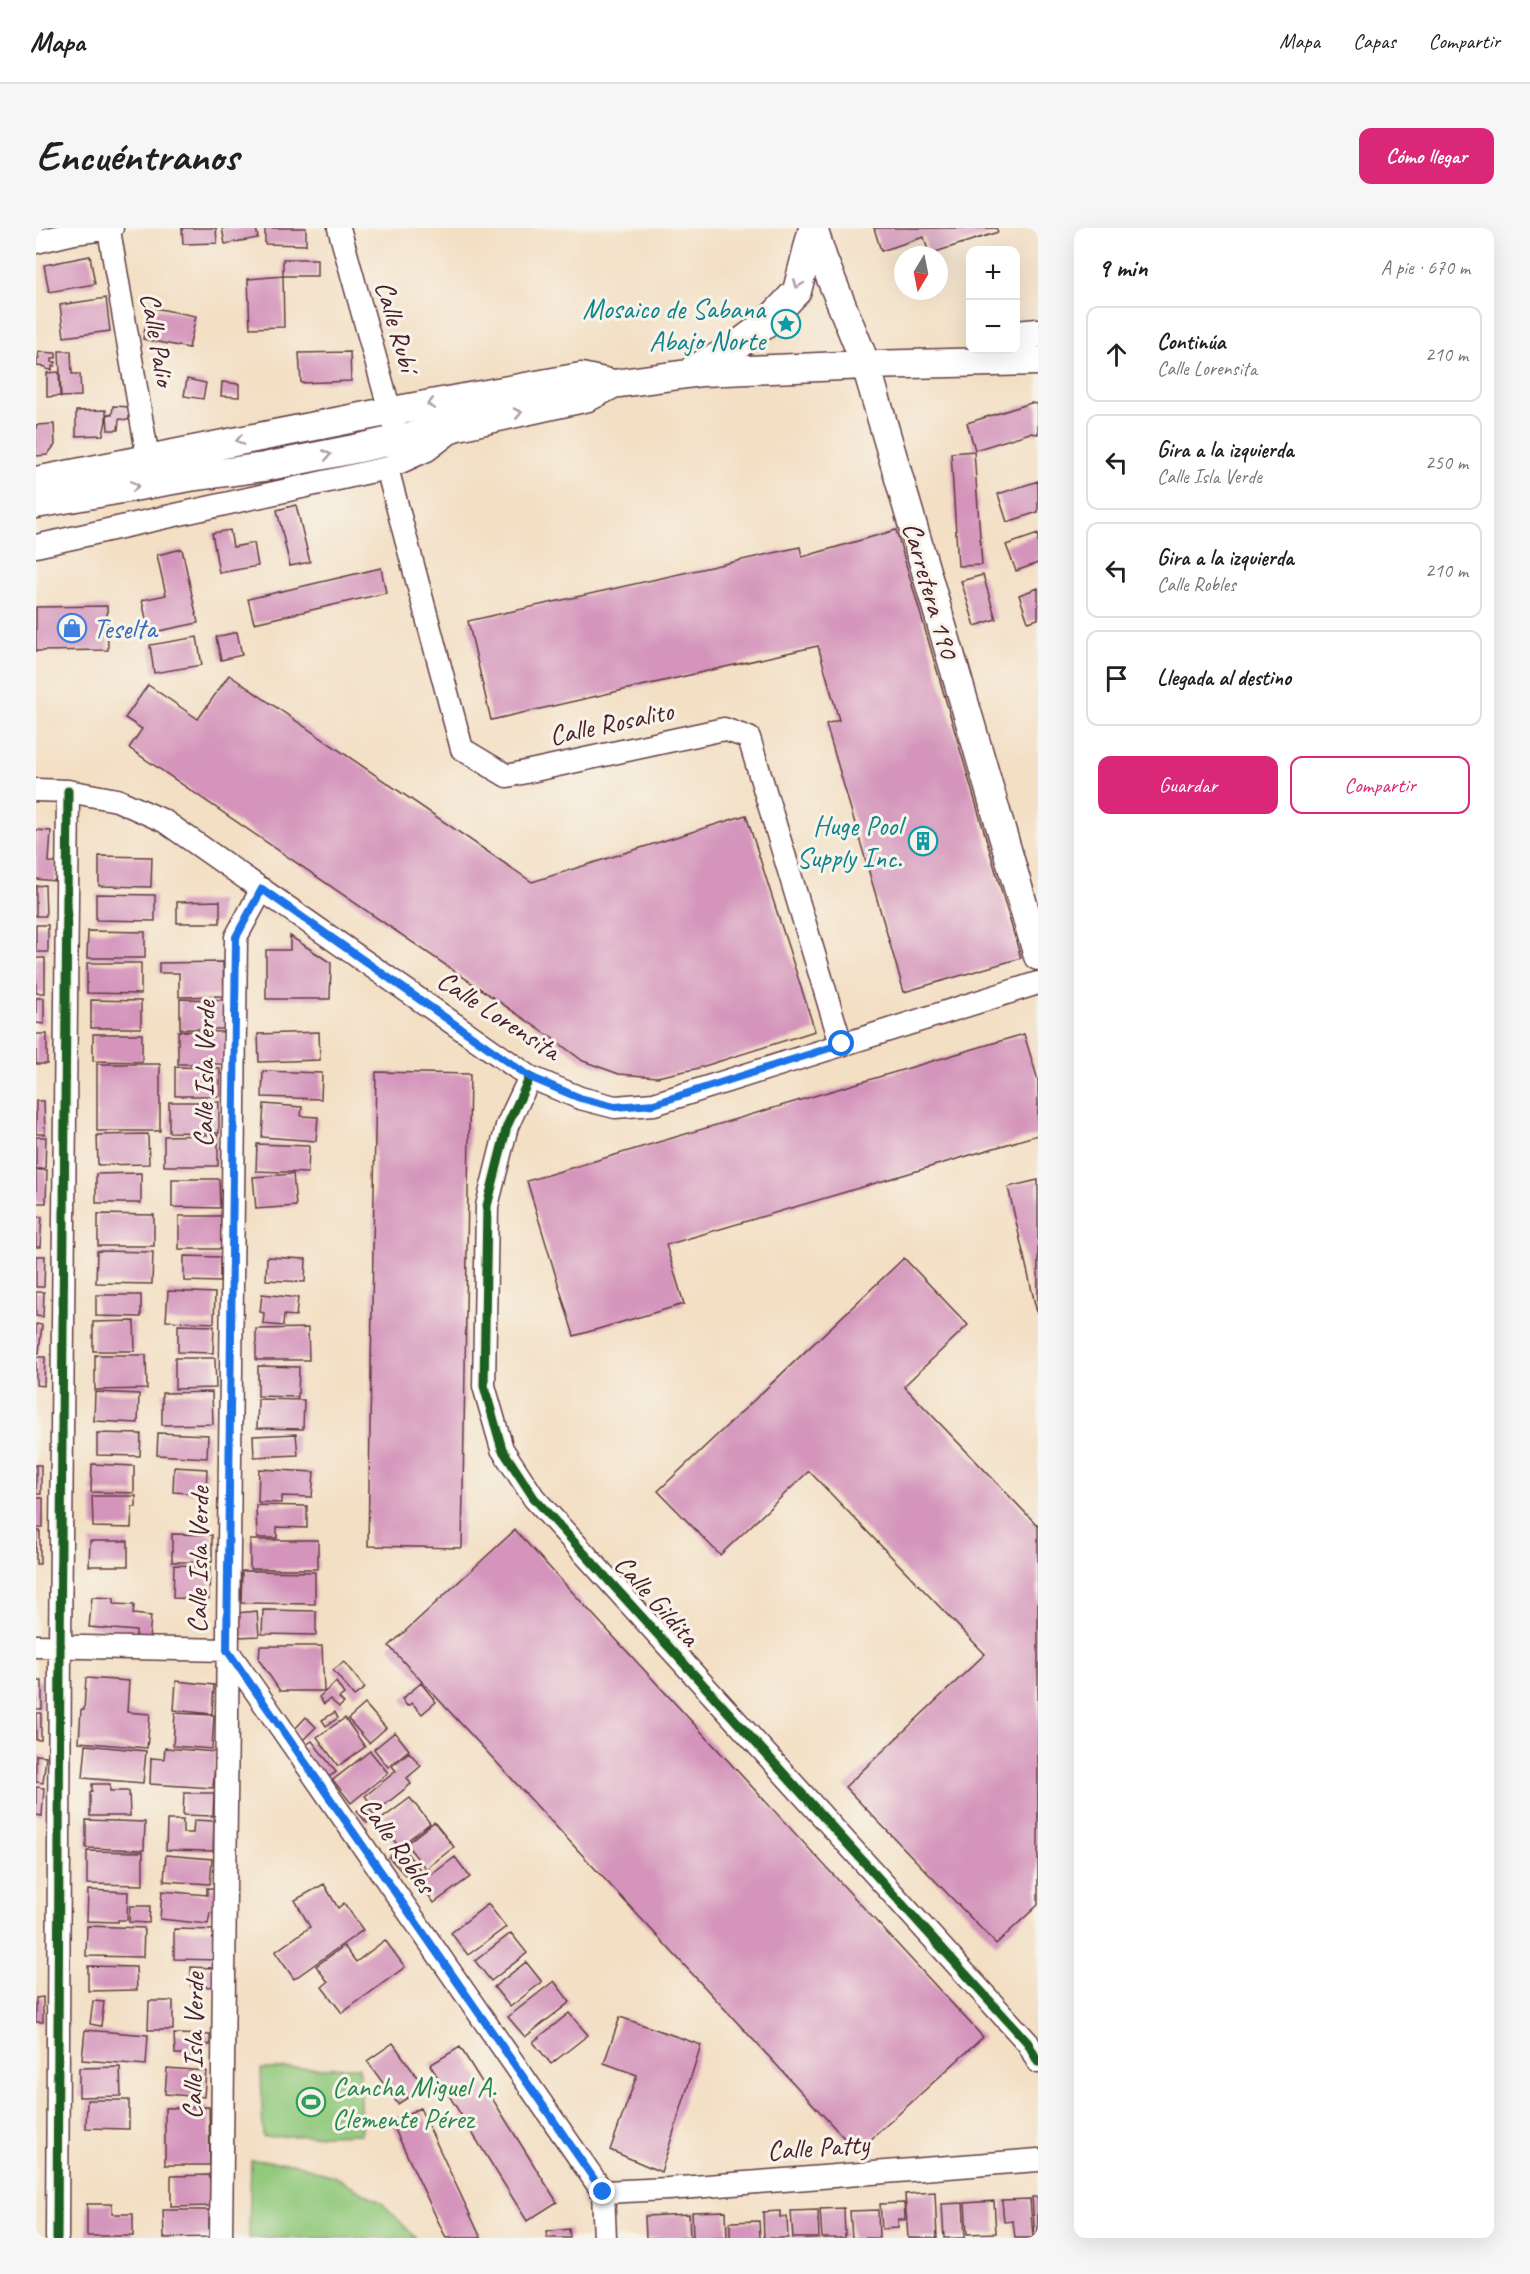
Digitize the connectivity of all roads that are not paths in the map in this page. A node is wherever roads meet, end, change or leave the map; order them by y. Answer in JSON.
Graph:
{"nodes":[{"id":1,"x":339,"y":228,"type":"edge"},
{"id":2,"x":813,"y":228,"type":"edge"},
{"id":3,"x":111,"y":229,"type":"edge"},
{"id":4,"x":36,"y":242,"type":"edge"},
{"id":5,"x":1038,"y":333,"type":"edge"},
{"id":6,"x":1020,"y":335,"type":"edge"},
{"id":7,"x":966,"y":345,"type":"edge"},
{"id":8,"x":1038,"y":361,"type":"edge"},
{"id":9,"x":866,"y":365,"type":"junction"},
{"id":10,"x":681,"y":375,"type":"junction"},
{"id":11,"x":613,"y":384,"type":"junction"},
{"id":12,"x":390,"y":411,"type":"junction"},
{"id":13,"x":456,"y":428,"type":"junction"},
{"id":14,"x":398,"y":440,"type":"junction"},
{"id":15,"x":148,"y":458,"type":"junction"},
{"id":16,"x":387,"y":468,"type":"junction"},
{"id":17,"x":36,"y":480,"type":"edge"},
{"id":18,"x":97,"y":493,"type":"junction"},
{"id":19,"x":36,"y":504,"type":"edge"},
{"id":20,"x":106,"y":530,"type":"junction"},
{"id":21,"x":36,"y":546,"type":"edge"},
{"id":22,"x":36,"y":790,"type":"edge"},
{"id":23,"x":68,"y":791,"type":"junction"},
{"id":24,"x":262,"y":889,"type":"junction"},
{"id":25,"x":1038,"y":956,"type":"edge"},
{"id":26,"x":1038,"y":983,"type":"edge"},
{"id":27,"x":842,"y":1044,"type":"junction"},
{"id":28,"x":530,"y":1077,"type":"junction"},
{"id":29,"x":36,"y":1646,"type":"edge"},
{"id":30,"x":60,"y":1646,"type":"junction"},
{"id":31,"x":227,"y":1650,"type":"junction"},
{"id":32,"x":1038,"y":2062,"type":"edge"},
{"id":33,"x":1038,"y":2160,"type":"edge"},
{"id":34,"x":603,"y":2192,"type":"junction"},
{"id":35,"x":57,"y":2238,"type":"edge"},
{"id":36,"x":221,"y":2238,"type":"edge"},
{"id":37,"x":605,"y":2238,"type":"edge"}],
"edges":[{"from":1,"to":12,"type":"street","name":"Calle Rubí"},
{"from":2,"to":9,"type":"street","name":"Carretera 190"},
{"from":2,"to":10,"type":"street","one_way":true},
{"from":3,"to":4,"type":"street"},
{"from":3,"to":15,"type":"street","name":"Calle Palio"},
{"from":5,"to":6,"type":"street"},
{"from":7,"to":9,"type":"street"},
{"from":8,"to":9,"type":"street"},
{"from":9,"to":10,"type":"street"},
{"from":9,"to":25,"type":"street","name":"Carretera 190"},
{"from":10,"to":11,"type":"street"},
{"from":11,"to":12,"type":"street","one_way":true},
{"from":13,"to":11,"type":"street","one_way":true},
{"from":12,"to":14,"type":"street","name":"Calle Rubí"},
{"from":12,"to":15,"type":"street","one_way":true},
{"from":13,"to":14,"type":"street"},
{"from":13,"to":16,"type":"street"},
{"from":18,"to":14,"type":"street","one_way":true},
{"from":15,"to":17,"type":"street"},
{"from":16,"to":20,"type":"street"},
{"from":16,"to":27,"type":"street","name":"Calle Rosalito"},
{"from":18,"to":19,"type":"street"},
{"from":18,"to":20,"type":"street"},
{"from":20,"to":21,"type":"street"},
{"from":22,"to":23,"type":"street","name":"Calle Lorensita"},
{"from":23,"to":24,"type":"street","name":"Calle Lorensita"},
{"from":23,"to":30,"type":"street"},
{"from":24,"to":28,"type":"street","name":"Calle Lorensita"},
{"from":24,"to":31,"type":"street","name":"Calle Isla Verde"},
{"from":26,"to":27,"type":"street","name":"Calle Lorensita"},
{"from":27,"to":28,"type":"street","name":"Calle Lorensita"},
{"from":28,"to":32,"type":"street","name":"Calle Gildita"},
{"from":29,"to":30,"type":"street"},
{"from":30,"to":31,"type":"street"},
{"from":30,"to":35,"type":"street"},
{"from":31,"to":34,"type":"street","name":"Calle Robles"},
{"from":31,"to":36,"type":"street","name":"Calle Isla Verde"},
{"from":33,"to":34,"type":"street","name":"Calle Patty"},
{"from":34,"to":37,"type":"street"}]}
